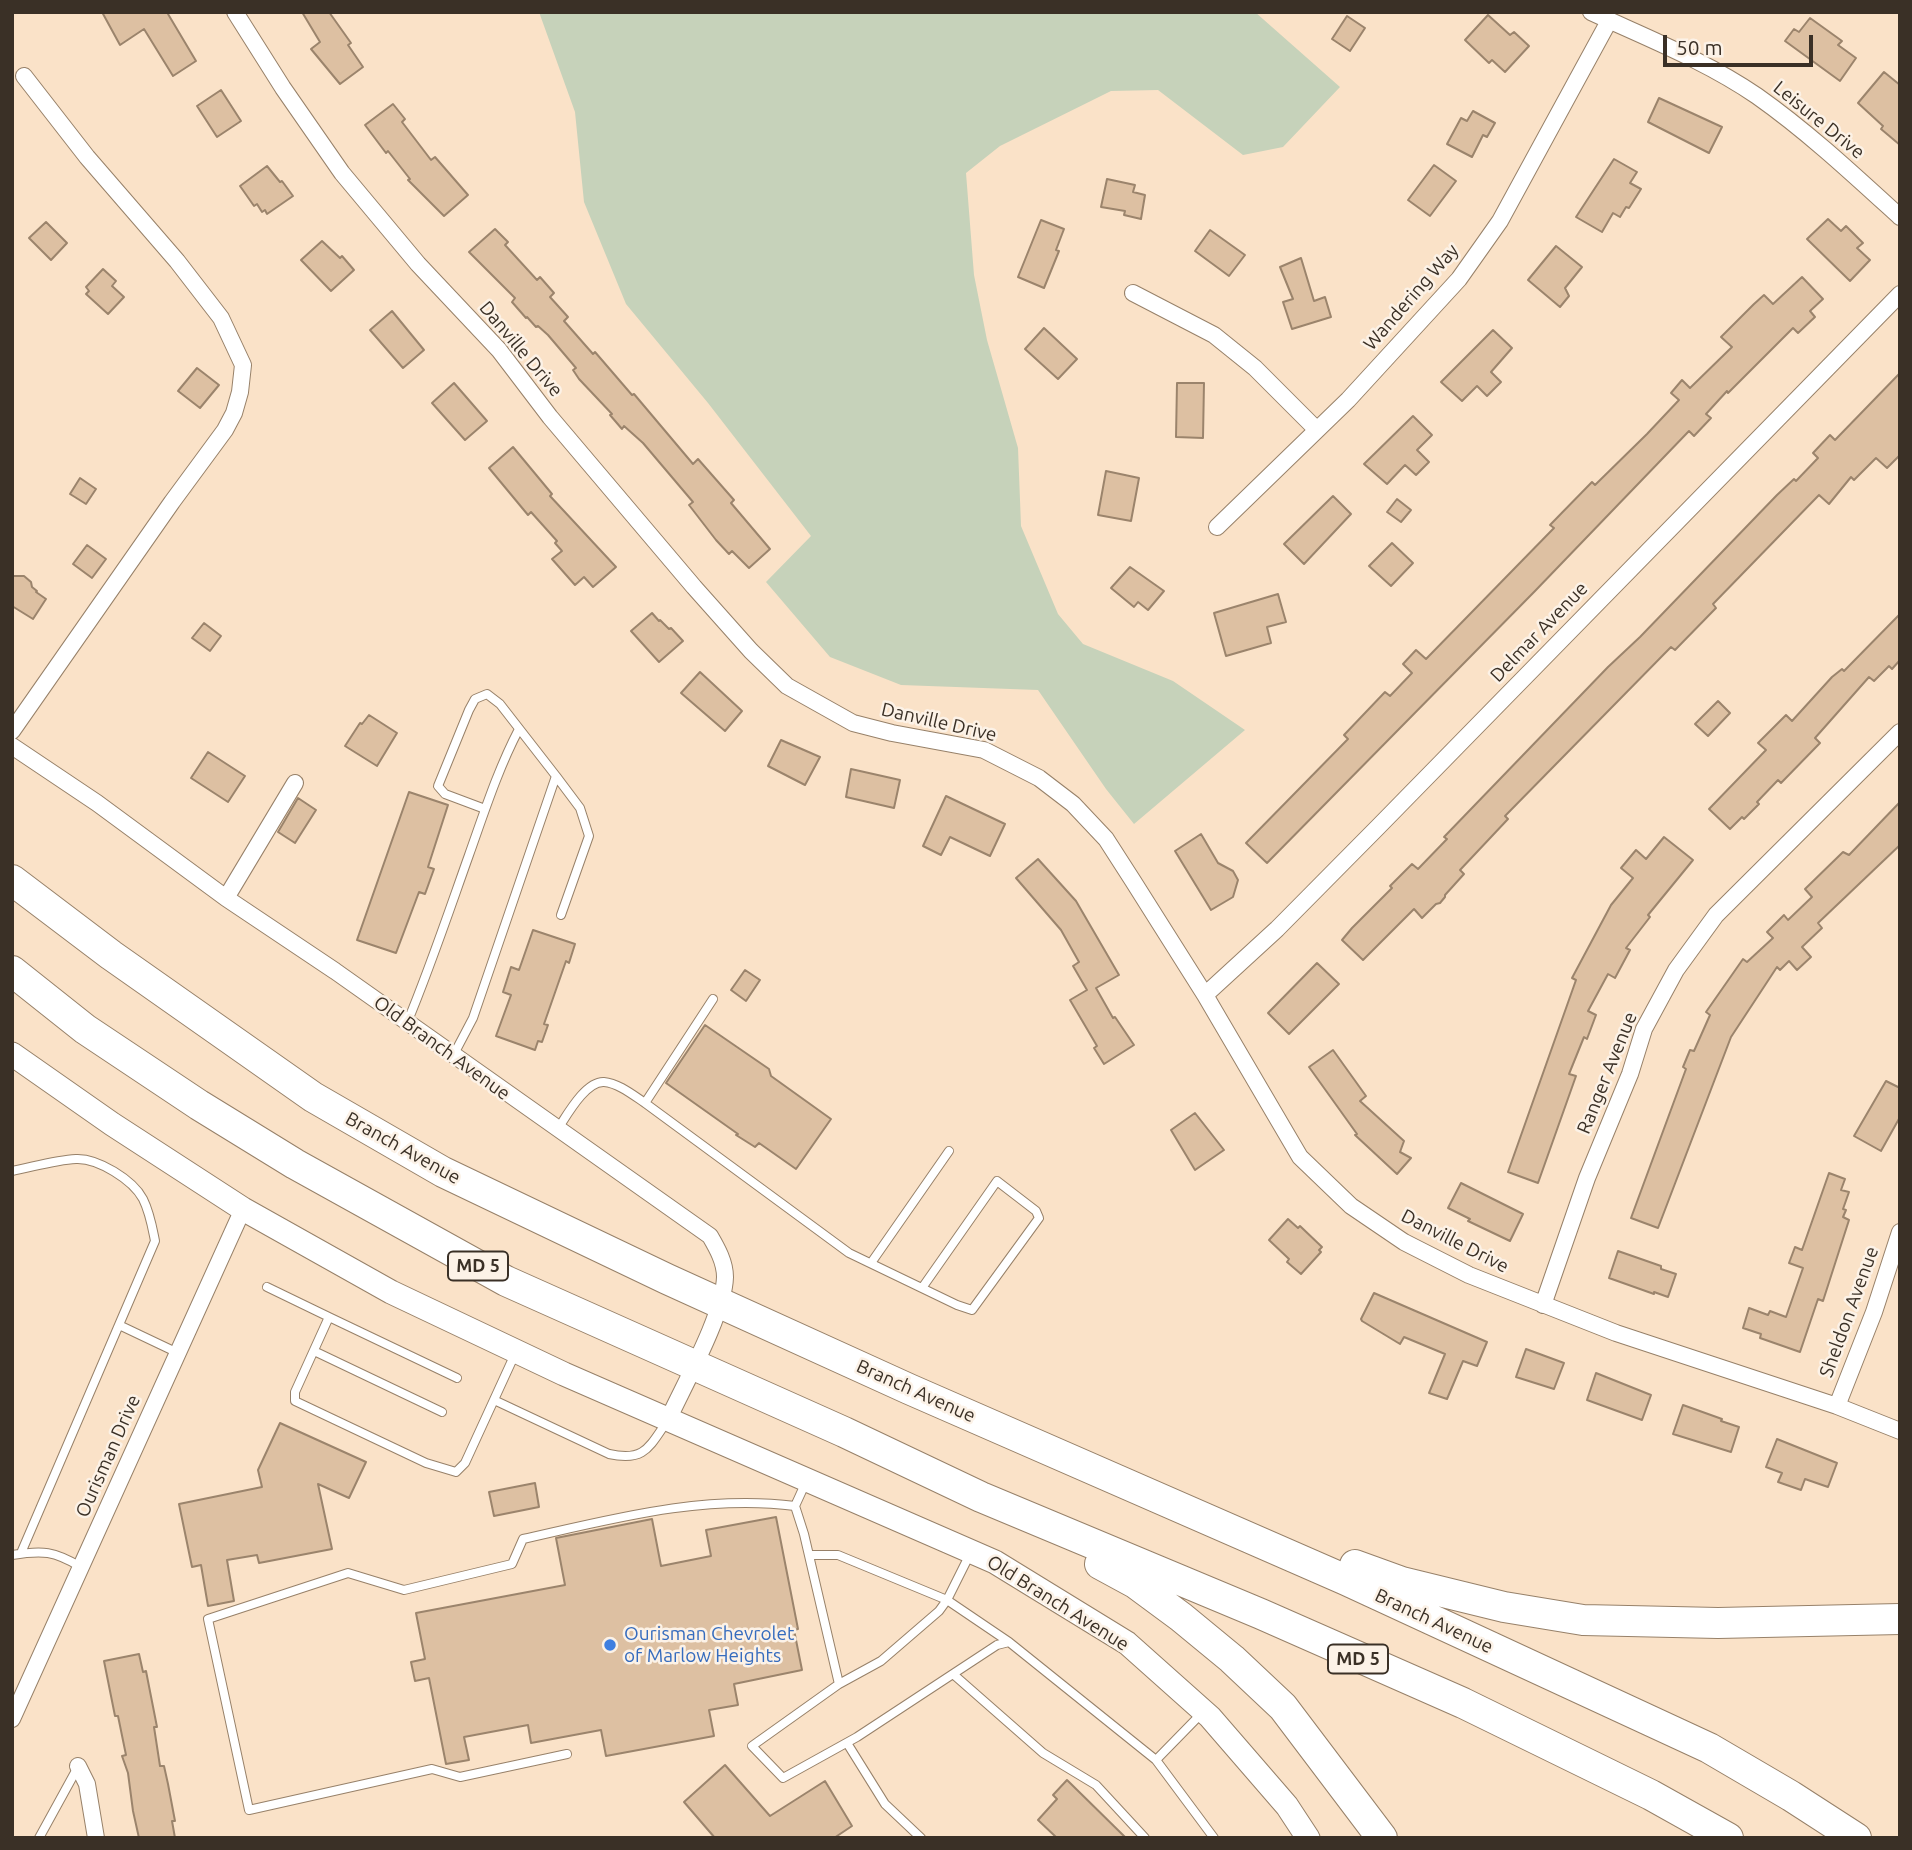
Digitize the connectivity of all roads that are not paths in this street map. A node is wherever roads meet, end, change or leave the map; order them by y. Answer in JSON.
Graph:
{"nodes":[{"id":1,"x":235,"y":12,"type":"edge"},
{"id":2,"x":1591,"y":12,"type":"edge"},
{"id":3,"x":1609,"y":21,"type":"junction"},
{"id":4,"x":24,"y":76,"type":"dead end"},
{"id":5,"x":1900,"y":217,"type":"edge"},
{"id":6,"x":1133,"y":293,"type":"dead end"},
{"id":7,"x":1900,"y":295,"type":"edge"},
{"id":8,"x":1317,"y":430,"type":"junction"},
{"id":9,"x":1217,"y":527,"type":"dead end"},
{"id":10,"x":519,"y":729,"type":"junction"},
{"id":11,"x":12,"y":731,"type":"edge"},
{"id":12,"x":1900,"y":732,"type":"edge"},
{"id":13,"x":12,"y":746,"type":"edge"},
{"id":14,"x":556,"y":776,"type":"junction"},
{"id":15,"x":295,"y":783,"type":"dead end"},
{"id":16,"x":485,"y":809,"type":"junction"},
{"id":17,"x":12,"y":880,"type":"edge"},
{"id":18,"x":226,"y":898,"type":"junction"},
{"id":19,"x":561,"y":915,"type":"dead end"},
{"id":20,"x":12,"y":971,"type":"edge"},
{"id":21,"x":1205,"y":995,"type":"junction"},
{"id":22,"x":713,"y":999,"type":"dead end"},
{"id":23,"x":407,"y":1023,"type":"junction"},
{"id":24,"x":12,"y":1054,"type":"edge"},
{"id":25,"x":453,"y":1055,"type":"junction"},
{"id":26,"x":645,"y":1103,"type":"junction"},
{"id":27,"x":558,"y":1130,"type":"junction"},
{"id":28,"x":949,"y":1151,"type":"dead end"},
{"id":29,"x":12,"y":1171,"type":"edge"},
{"id":30,"x":243,"y":1209,"type":"junction"},
{"id":31,"x":1900,"y":1232,"type":"edge"},
{"id":32,"x":871,"y":1263,"type":"junction"},
{"id":33,"x":267,"y":1287,"type":"dead end"},
{"id":34,"x":922,"y":1288,"type":"junction"},
{"id":35,"x":721,"y":1304,"type":"junction"},
{"id":36,"x":1543,"y":1305,"type":"junction"},
{"id":37,"x":329,"y":1317,"type":"junction"},
{"id":38,"x":119,"y":1325,"type":"junction"},
{"id":39,"x":314,"y":1351,"type":"junction"},
{"id":40,"x":516,"y":1351,"type":"junction"},
{"id":41,"x":178,"y":1353,"type":"junction"},
{"id":42,"x":694,"y":1364,"type":"junction"},
{"id":43,"x":457,"y":1378,"type":"dead end"},
{"id":44,"x":494,"y":1400,"type":"junction"},
{"id":45,"x":1837,"y":1406,"type":"junction"},
{"id":46,"x":442,"y":1412,"type":"dead end"},
{"id":47,"x":668,"y":1420,"type":"junction"},
{"id":48,"x":1900,"y":1431,"type":"edge"},
{"id":49,"x":807,"y":1480,"type":"junction"},
{"id":50,"x":1134,"y":1485,"type":"junction"},
{"id":51,"x":981,"y":1497,"type":"junction"},
{"id":52,"x":795,"y":1506,"type":"junction"},
{"id":53,"x":971,"y":1551,"type":"junction"},
{"id":54,"x":17,"y":1554,"type":"edge"},
{"id":55,"x":809,"y":1555,"type":"junction"},
{"id":56,"x":81,"y":1567,"type":"junction"},
{"id":57,"x":947,"y":1600,"type":"junction"},
{"id":58,"x":1900,"y":1619,"type":"edge"},
{"id":59,"x":1009,"y":1642,"type":"junction"},
{"id":60,"x":953,"y":1674,"type":"junction"},
{"id":61,"x":839,"y":1684,"type":"junction"},
{"id":62,"x":1203,"y":1712,"type":"junction"},
{"id":63,"x":12,"y":1719,"type":"edge"},
{"id":64,"x":847,"y":1743,"type":"junction"},
{"id":65,"x":567,"y":1754,"type":"dead end"},
{"id":66,"x":1156,"y":1760,"type":"junction"},
{"id":67,"x":78,"y":1766,"type":"joint"},
{"id":68,"x":39,"y":1838,"type":"edge"},
{"id":69,"x":96,"y":1838,"type":"edge"},
{"id":70,"x":921,"y":1838,"type":"edge"},
{"id":71,"x":1145,"y":1838,"type":"edge"},
{"id":72,"x":1214,"y":1838,"type":"edge"},
{"id":73,"x":1308,"y":1838,"type":"edge"},
{"id":74,"x":1382,"y":1838,"type":"edge"},
{"id":75,"x":1728,"y":1838,"type":"edge"},
{"id":76,"x":1856,"y":1838,"type":"edge"}],
"edges":[{"from":1,"to":21,"type":"street","name":"Danville Drive"},
{"from":2,"to":3,"type":"street","name":"Leisure Drive"},
{"from":3,"to":5,"type":"street","name":"Leisure Drive"},
{"from":3,"to":8,"type":"street","name":"Wandering Way"},
{"from":4,"to":11,"type":"street"},
{"from":6,"to":8,"type":"street"},
{"from":7,"to":21,"type":"street","name":"Delmar Avenue"},
{"from":8,"to":9,"type":"street","name":"Wandering Way"},
{"from":10,"to":14,"type":"lane"},
{"from":10,"to":16,"type":"lane"},
{"from":10,"to":16,"type":"lane"},
{"from":12,"to":36,"type":"street","name":"Ranger Avenue"},
{"from":13,"to":18,"type":"street","name":"Old Branch Avenue"},
{"from":14,"to":19,"type":"lane"},
{"from":14,"to":25,"type":"lane"},
{"from":15,"to":18,"type":"street"},
{"from":16,"to":23,"type":"lane"},
{"from":17,"to":35,"type":"highway","name":"Branch Avenue"},
{"from":18,"to":23,"type":"street","name":"Old Branch Avenue"},
{"from":20,"to":42,"type":"highway","number":"MD 5"},
{"from":21,"to":36,"type":"street","name":"Danville Drive"},
{"from":22,"to":26,"type":"lane"},
{"from":23,"to":25,"type":"street","name":"Old Branch Avenue"},
{"from":24,"to":30,"type":"street","name":"Old Branch Avenue"},
{"from":25,"to":27,"type":"street","name":"Old Branch Avenue"},
{"from":26,"to":27,"type":"lane"},
{"from":26,"to":32,"type":"lane"},
{"from":27,"to":35,"type":"street","name":"Old Branch Avenue"},
{"from":28,"to":32,"type":"lane"},
{"from":29,"to":38,"type":"lane"},
{"from":30,"to":40,"type":"street","name":"Old Branch Avenue"},
{"from":30,"to":41,"type":"street","name":"Ourisman Drive"},
{"from":31,"to":45,"type":"street","name":"Sheldon Avenue"},
{"from":32,"to":34,"type":"lane"},
{"from":33,"to":37,"type":"lane"},
{"from":34,"to":34,"type":"lane"},
{"from":35,"to":42,"type":"street","name":"Old Branch Avenue"},
{"from":35,"to":50,"type":"highway","name":"Branch Avenue"},
{"from":36,"to":45,"type":"street","name":"Danville Drive"},
{"from":37,"to":39,"type":"lane"},
{"from":37,"to":43,"type":"lane"},
{"from":38,"to":41,"type":"lane"},
{"from":38,"to":54,"type":"lane"},
{"from":39,"to":44,"type":"lane"},
{"from":39,"to":46,"type":"lane"},
{"from":40,"to":44,"type":"lane"},
{"from":40,"to":47,"type":"street","name":"Old Branch Avenue"},
{"from":41,"to":56,"type":"street","name":"Ourisman Drive"},
{"from":42,"to":47,"type":"street","name":"Old Branch Avenue"},
{"from":42,"to":51,"type":"highway","number":"MD 5"},
{"from":44,"to":47,"type":"lane"},
{"from":45,"to":48,"type":"street","name":"Danville Drive"},
{"from":47,"to":49,"type":"street","name":"Old Branch Avenue"},
{"from":49,"to":52,"type":"lane"},
{"from":49,"to":53,"type":"street","name":"Old Branch Avenue"},
{"from":50,"to":58,"type":"highway"},
{"from":50,"to":76,"type":"highway","name":"Branch Avenue"},
{"from":51,"to":74,"type":"highway"},
{"from":51,"to":75,"type":"highway","number":"MD 5"},
{"from":52,"to":55,"type":"lane"},
{"from":52,"to":65,"type":"lane"},
{"from":53,"to":57,"type":"lane"},
{"from":53,"to":62,"type":"street","name":"Old Branch Avenue"},
{"from":54,"to":56,"type":"lane"},
{"from":55,"to":57,"type":"lane"},
{"from":55,"to":61,"type":"lane"},
{"from":56,"to":63,"type":"street","name":"Ourisman Drive"},
{"from":57,"to":59,"type":"lane"},
{"from":57,"to":61,"type":"lane"},
{"from":59,"to":60,"type":"lane"},
{"from":59,"to":66,"type":"lane"},
{"from":60,"to":64,"type":"lane"},
{"from":60,"to":71,"type":"lane"},
{"from":61,"to":64,"type":"lane"},
{"from":62,"to":66,"type":"lane"},
{"from":62,"to":73,"type":"street","name":"Old Branch Avenue"},
{"from":64,"to":70,"type":"lane"},
{"from":66,"to":72,"type":"lane"},
{"from":67,"to":68,"type":"lane"},
{"from":67,"to":69,"type":"street"}]}
